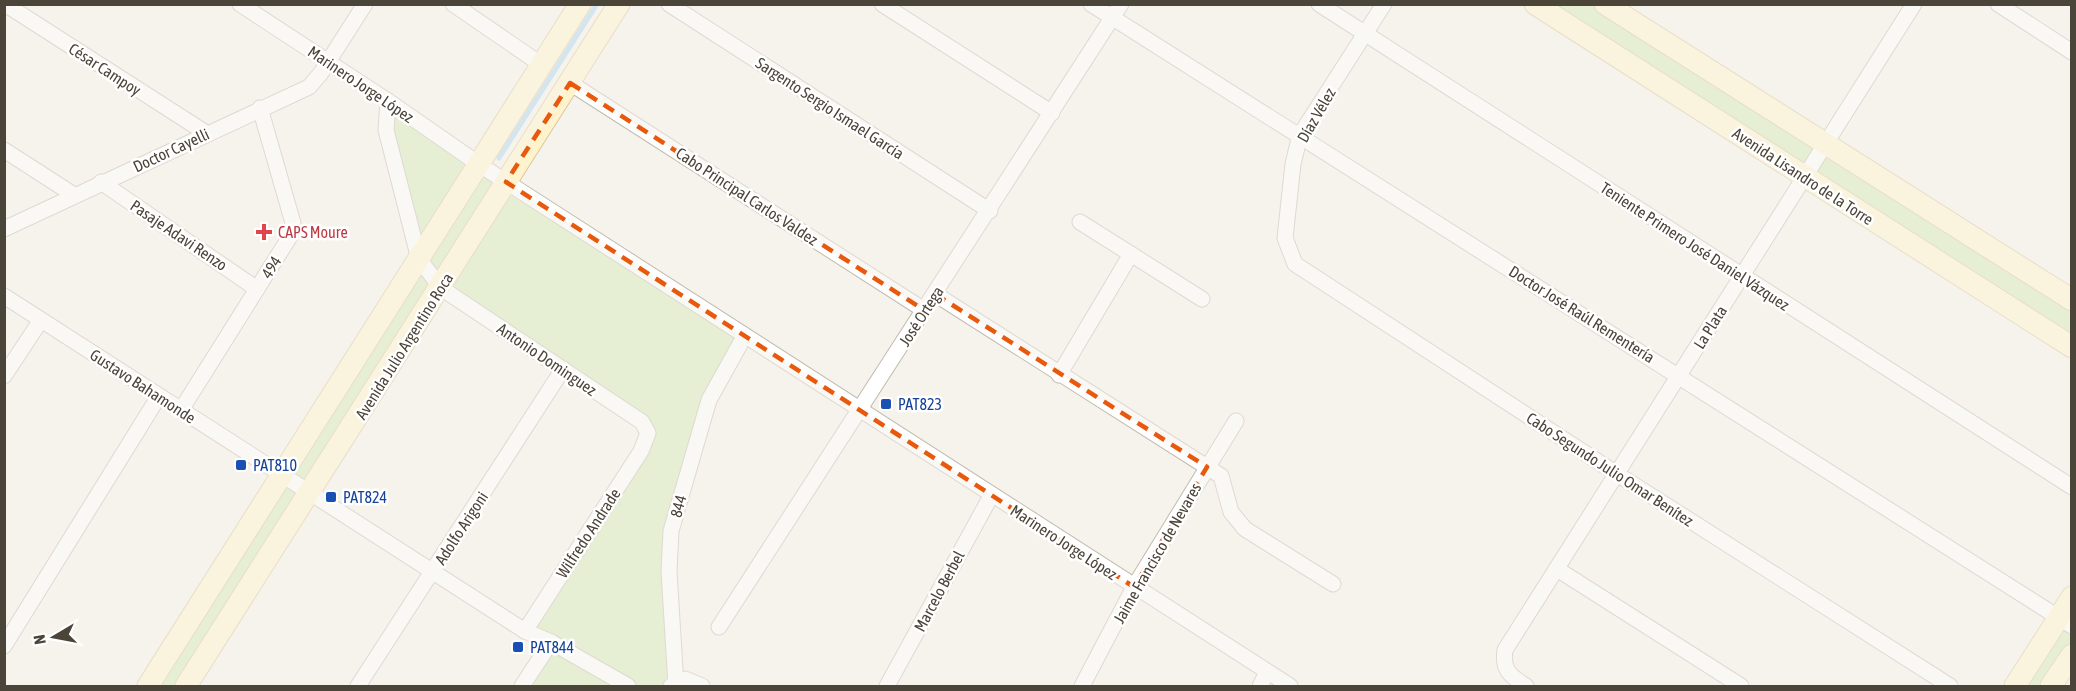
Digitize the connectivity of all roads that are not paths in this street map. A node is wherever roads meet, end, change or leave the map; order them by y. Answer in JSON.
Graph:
{"nodes":[{"id":1,"x":5,"y":4,"type":"edge"},
{"id":2,"x":240,"y":4,"type":"edge"},
{"id":3,"x":365,"y":4,"type":"edge"},
{"id":4,"x":453,"y":4,"type":"edge"},
{"id":5,"x":580,"y":4,"type":"edge"},
{"id":6,"x":619,"y":4,"type":"edge"},
{"id":7,"x":669,"y":4,"type":"edge"},
{"id":8,"x":882,"y":4,"type":"edge"},
{"id":9,"x":1091,"y":4,"type":"edge"},
{"id":10,"x":1121,"y":4,"type":"edge"},
{"id":11,"x":1319,"y":4,"type":"edge"},
{"id":12,"x":1384,"y":4,"type":"edge"},
{"id":13,"x":1535,"y":4,"type":"edge"},
{"id":14,"x":1605,"y":4,"type":"edge"},
{"id":15,"x":1914,"y":4,"type":"edge"},
{"id":16,"x":1998,"y":4,"type":"edge"},
{"id":17,"x":1113,"y":19,"type":"junction"},
{"id":18,"x":1365,"y":34,"type":"junction"},
{"id":19,"x":2072,"y":52,"type":"edge"},
{"id":20,"x":329,"y":62,"type":"junction"},
{"id":21,"x":542,"y":64,"type":"junction"},
{"id":22,"x":570,"y":83,"type":"junction"},
{"id":23,"x":388,"y":101,"type":"junction"},
{"id":24,"x":260,"y":108,"type":"junction"},
{"id":25,"x":1052,"y":113,"type":"junction"},
{"id":26,"x":206,"y":133,"type":"junction"},
{"id":27,"x":1300,"y":135,"type":"junction"},
{"id":28,"x":1826,"y":144,"type":"junction"},
{"id":29,"x":4,"y":150,"type":"edge"},
{"id":30,"x":480,"y":165,"type":"junction"},
{"id":31,"x":1805,"y":177,"type":"junction"},
{"id":32,"x":101,"y":182,"type":"junction"},
{"id":33,"x":506,"y":182,"type":"junction"},
{"id":34,"x":74,"y":195,"type":"junction"},
{"id":35,"x":990,"y":211,"type":"junction"},
{"id":36,"x":1080,"y":222,"type":"dead end"},
{"id":37,"x":4,"y":229,"type":"edge"},
{"id":38,"x":1285,"y":238,"type":"joint"},
{"id":39,"x":1131,"y":254,"type":"junction"},
{"id":40,"x":419,"y":259,"type":"junction"},
{"id":41,"x":1742,"y":276,"type":"junction"},
{"id":42,"x":441,"y":288,"type":"junction"},
{"id":43,"x":257,"y":289,"type":"junction"},
{"id":44,"x":935,"y":294,"type":"junction"},
{"id":45,"x":4,"y":296,"type":"edge"},
{"id":46,"x":1202,"y":299,"type":"dead end"},
{"id":47,"x":2072,"y":300,"type":"edge"},
{"id":48,"x":924,"y":309,"type":"junction"},
{"id":49,"x":40,"y":320,"type":"junction"},
{"id":50,"x":744,"y":337,"type":"junction"},
{"id":51,"x":2072,"y":347,"type":"edge"},
{"id":52,"x":563,"y":369,"type":"junction"},
{"id":53,"x":1059,"y":375,"type":"junction"},
{"id":54,"x":4,"y":376,"type":"edge"},
{"id":55,"x":1679,"y":376,"type":"junction"},
{"id":56,"x":159,"y":396,"type":"junction"},
{"id":57,"x":181,"y":410,"type":"junction"},
{"id":58,"x":862,"y":410,"type":"junction"},
{"id":59,"x":1236,"y":421,"type":"dead end"},
{"id":60,"x":648,"y":433,"type":"joint"},
{"id":61,"x":1207,"y":467,"type":"junction"},
{"id":62,"x":1617,"y":474,"type":"junction"},
{"id":63,"x":282,"y":475,"type":"junction"},
{"id":64,"x":2072,"y":487,"type":"edge"},
{"id":65,"x":310,"y":493,"type":"junction"},
{"id":66,"x":991,"y":496,"type":"junction"},
{"id":67,"x":1557,"y":569,"type":"junction"},
{"id":68,"x":434,"y":571,"type":"junction"},
{"id":69,"x":1333,"y":584,"type":"dead end"},
{"id":70,"x":1134,"y":587,"type":"junction"},
{"id":71,"x":2072,"y":597,"type":"edge"},
{"id":72,"x":2065,"y":622,"type":"edge"},
{"id":73,"x":719,"y":627,"type":"dead end"},
{"id":74,"x":525,"y":631,"type":"junction"},
{"id":75,"x":551,"y":642,"type":"junction"},
{"id":76,"x":4,"y":646,"type":"edge"},
{"id":77,"x":2072,"y":655,"type":"edge"},
{"id":78,"x":1267,"y":672,"type":"junction"},
{"id":79,"x":674,"y":685,"type":"edge"},
{"id":80,"x":148,"y":687,"type":"edge"},
{"id":81,"x":186,"y":687,"type":"edge"},
{"id":82,"x":358,"y":687,"type":"edge"},
{"id":83,"x":522,"y":687,"type":"edge"},
{"id":84,"x":628,"y":687,"type":"edge"},
{"id":85,"x":702,"y":687,"type":"edge"},
{"id":86,"x":887,"y":687,"type":"edge"},
{"id":87,"x":1082,"y":687,"type":"edge"},
{"id":88,"x":1260,"y":687,"type":"edge"},
{"id":89,"x":1290,"y":687,"type":"edge"},
{"id":90,"x":1526,"y":687,"type":"edge"},
{"id":91,"x":1741,"y":687,"type":"edge"},
{"id":92,"x":1950,"y":687,"type":"edge"},
{"id":93,"x":2015,"y":687,"type":"edge"},
{"id":94,"x":2052,"y":687,"type":"edge"}],
"edges":[{"from":1,"to":26,"type":"street","name":"César Campoy"},
{"from":2,"to":20,"type":"street","name":"Marinero Jorge López"},
{"from":3,"to":20,"type":"street","name":"Doctor Cayelli"},
{"from":4,"to":21,"type":"street"},
{"from":5,"to":21,"type":"main road","name":"Avenida Julio Argentino Roca"},
{"from":6,"to":22,"type":"main road","name":"Avenida Julio Argentino Roca"},
{"from":7,"to":35,"type":"street","name":"Sargento Sergio Ismael García"},
{"from":8,"to":25,"type":"street"},
{"from":9,"to":17,"type":"street","name":"Doctor José Raúl Rementería"},
{"from":10,"to":17,"type":"street","name":"José Ortega"},
{"from":11,"to":18,"type":"street","name":"Teniente Primero José Daniel Vázquez"},
{"from":12,"to":18,"type":"street","name":"Díaz Vélez"},
{"from":13,"to":31,"type":"main road","name":"Avenida Lisandro de la Torre"},
{"from":14,"to":28,"type":"main road"},
{"from":15,"to":28,"type":"street","name":"La Plata"},
{"from":16,"to":19,"type":"street"},
{"from":17,"to":25,"type":"street","name":"José Ortega"},
{"from":17,"to":27,"type":"street","name":"Doctor José Raúl Rementería"},
{"from":18,"to":27,"type":"street","name":"Díaz Vélez"},
{"from":18,"to":41,"type":"street","name":"Teniente Primero José Daniel Vázquez"},
{"from":20,"to":23,"type":"street","name":"Marinero Jorge López"},
{"from":20,"to":24,"type":"street","name":"Doctor Cayelli"},
{"from":21,"to":30,"type":"main road","name":"Avenida Julio Argentino Roca"},
{"from":22,"to":33,"type":"main road","name":"Avenida Julio Argentino Roca"},
{"from":22,"to":48,"type":"street","name":"Cabo Principal Carlos Valdez"},
{"from":23,"to":30,"type":"street","name":"Marinero Jorge López"},
{"from":23,"to":40,"type":"street"},
{"from":24,"to":26,"type":"street","name":"Doctor Cayelli"},
{"from":24,"to":43,"type":"street","name":"494"},
{"from":25,"to":35,"type":"street","name":"José Ortega"},
{"from":26,"to":32,"type":"street","name":"Doctor Cayelli"},
{"from":27,"to":38,"type":"street","name":"Díaz Vélez"},
{"from":27,"to":55,"type":"street","name":"Doctor José Raúl Rementería"},
{"from":28,"to":31,"type":"street","name":"La Plata"},
{"from":28,"to":47,"type":"main road"},
{"from":29,"to":34,"type":"street"},
{"from":30,"to":33,"type":"street","name":"Marinero Jorge López"},
{"from":30,"to":40,"type":"main road","name":"Avenida Julio Argentino Roca"},
{"from":31,"to":41,"type":"street","name":"La Plata"},
{"from":31,"to":51,"type":"main road","name":"Avenida Lisandro de la Torre"},
{"from":32,"to":34,"type":"street","name":"Doctor Cayelli"},
{"from":32,"to":43,"type":"street","name":"Pasaje Adavi Renzo"},
{"from":33,"to":42,"type":"main road","name":"Avenida Julio Argentino Roca"},
{"from":33,"to":50,"type":"street","name":"Marinero Jorge López"},
{"from":34,"to":37,"type":"street","name":"Doctor Cayelli"},
{"from":35,"to":44,"type":"street","name":"José Ortega"},
{"from":36,"to":39,"type":"street"},
{"from":38,"to":62,"type":"street","name":"Cabo Segundo Julio Omar Benítez"},
{"from":39,"to":46,"type":"street"},
{"from":39,"to":53,"type":"street"},
{"from":40,"to":42,"type":"street","name":"Antonio Dominguez"},
{"from":40,"to":63,"type":"main road","name":"Avenida Julio Argentino Roca"},
{"from":41,"to":55,"type":"street","name":"La Plata"},
{"from":41,"to":64,"type":"street","name":"Teniente Primero José Daniel Vázquez"},
{"from":42,"to":52,"type":"street","name":"Antonio Dominguez"},
{"from":42,"to":65,"type":"main road","name":"Avenida Julio Argentino Roca"},
{"from":43,"to":57,"type":"street","name":"494"},
{"from":44,"to":48,"type":"street","name":"José Ortega"},
{"from":44,"to":53,"type":"street"},
{"from":45,"to":49,"type":"street","name":"Gustavo Bahamonde"},
{"from":48,"to":58,"type":"street","name":"José Ortega"},
{"from":49,"to":54,"type":"street"},
{"from":49,"to":56,"type":"street","name":"Gustavo Bahamonde"},
{"from":50,"to":58,"type":"street","name":"Marinero Jorge López"},
{"from":50,"to":79,"type":"street","name":"844"},
{"from":52,"to":60,"type":"street","name":"Antonio Dominguez"},
{"from":52,"to":68,"type":"street","name":"Adolfo Arigoni"},
{"from":53,"to":61,"type":"street"},
{"from":55,"to":62,"type":"street","name":"La Plata"},
{"from":55,"to":72,"type":"street","name":"Doctor José Raúl Rementería"},
{"from":56,"to":57,"type":"street","name":"Gustavo Bahamonde"},
{"from":56,"to":76,"type":"street"},
{"from":57,"to":63,"type":"street","name":"Gustavo Bahamonde"},
{"from":58,"to":66,"type":"street","name":"Marinero Jorge López"},
{"from":58,"to":73,"type":"street","name":"José Ortega"},
{"from":59,"to":61,"type":"street","name":"Jaime Francisco de Nevares"},
{"from":60,"to":74,"type":"street","name":"Wilfredo Andrade"},
{"from":61,"to":69,"type":"street"},
{"from":61,"to":70,"type":"street","name":"Jaime Francisco de Nevares"},
{"from":62,"to":67,"type":"street","name":"La Plata"},
{"from":62,"to":92,"type":"street","name":"Cabo Segundo Julio Omar Benítez"},
{"from":63,"to":65,"type":"street","name":"Gustavo Bahamonde"},
{"from":63,"to":80,"type":"main road","name":"Avenida Julio Argentino Roca"},
{"from":65,"to":68,"type":"street"},
{"from":65,"to":81,"type":"main road","name":"Avenida Julio Argentino Roca"},
{"from":66,"to":70,"type":"street","name":"Marinero Jorge López"},
{"from":66,"to":86,"type":"street","name":"Marcelo Berbel"},
{"from":67,"to":90,"type":"street","name":"La Plata"},
{"from":67,"to":91,"type":"street"},
{"from":68,"to":74,"type":"street"},
{"from":68,"to":82,"type":"street","name":"Adolfo Arigoni"},
{"from":70,"to":78,"type":"street","name":"Marinero Jorge López"},
{"from":70,"to":87,"type":"street","name":"Jaime Francisco de Nevares"},
{"from":71,"to":72,"type":"main road"},
{"from":72,"to":93,"type":"main road"},
{"from":74,"to":75,"type":"street"},
{"from":75,"to":83,"type":"street"},
{"from":75,"to":84,"type":"street"},
{"from":77,"to":94,"type":"main road"},
{"from":78,"to":88,"type":"street"},
{"from":78,"to":89,"type":"street","name":"Marinero Jorge López"},
{"from":79,"to":85,"type":"street"}]}
